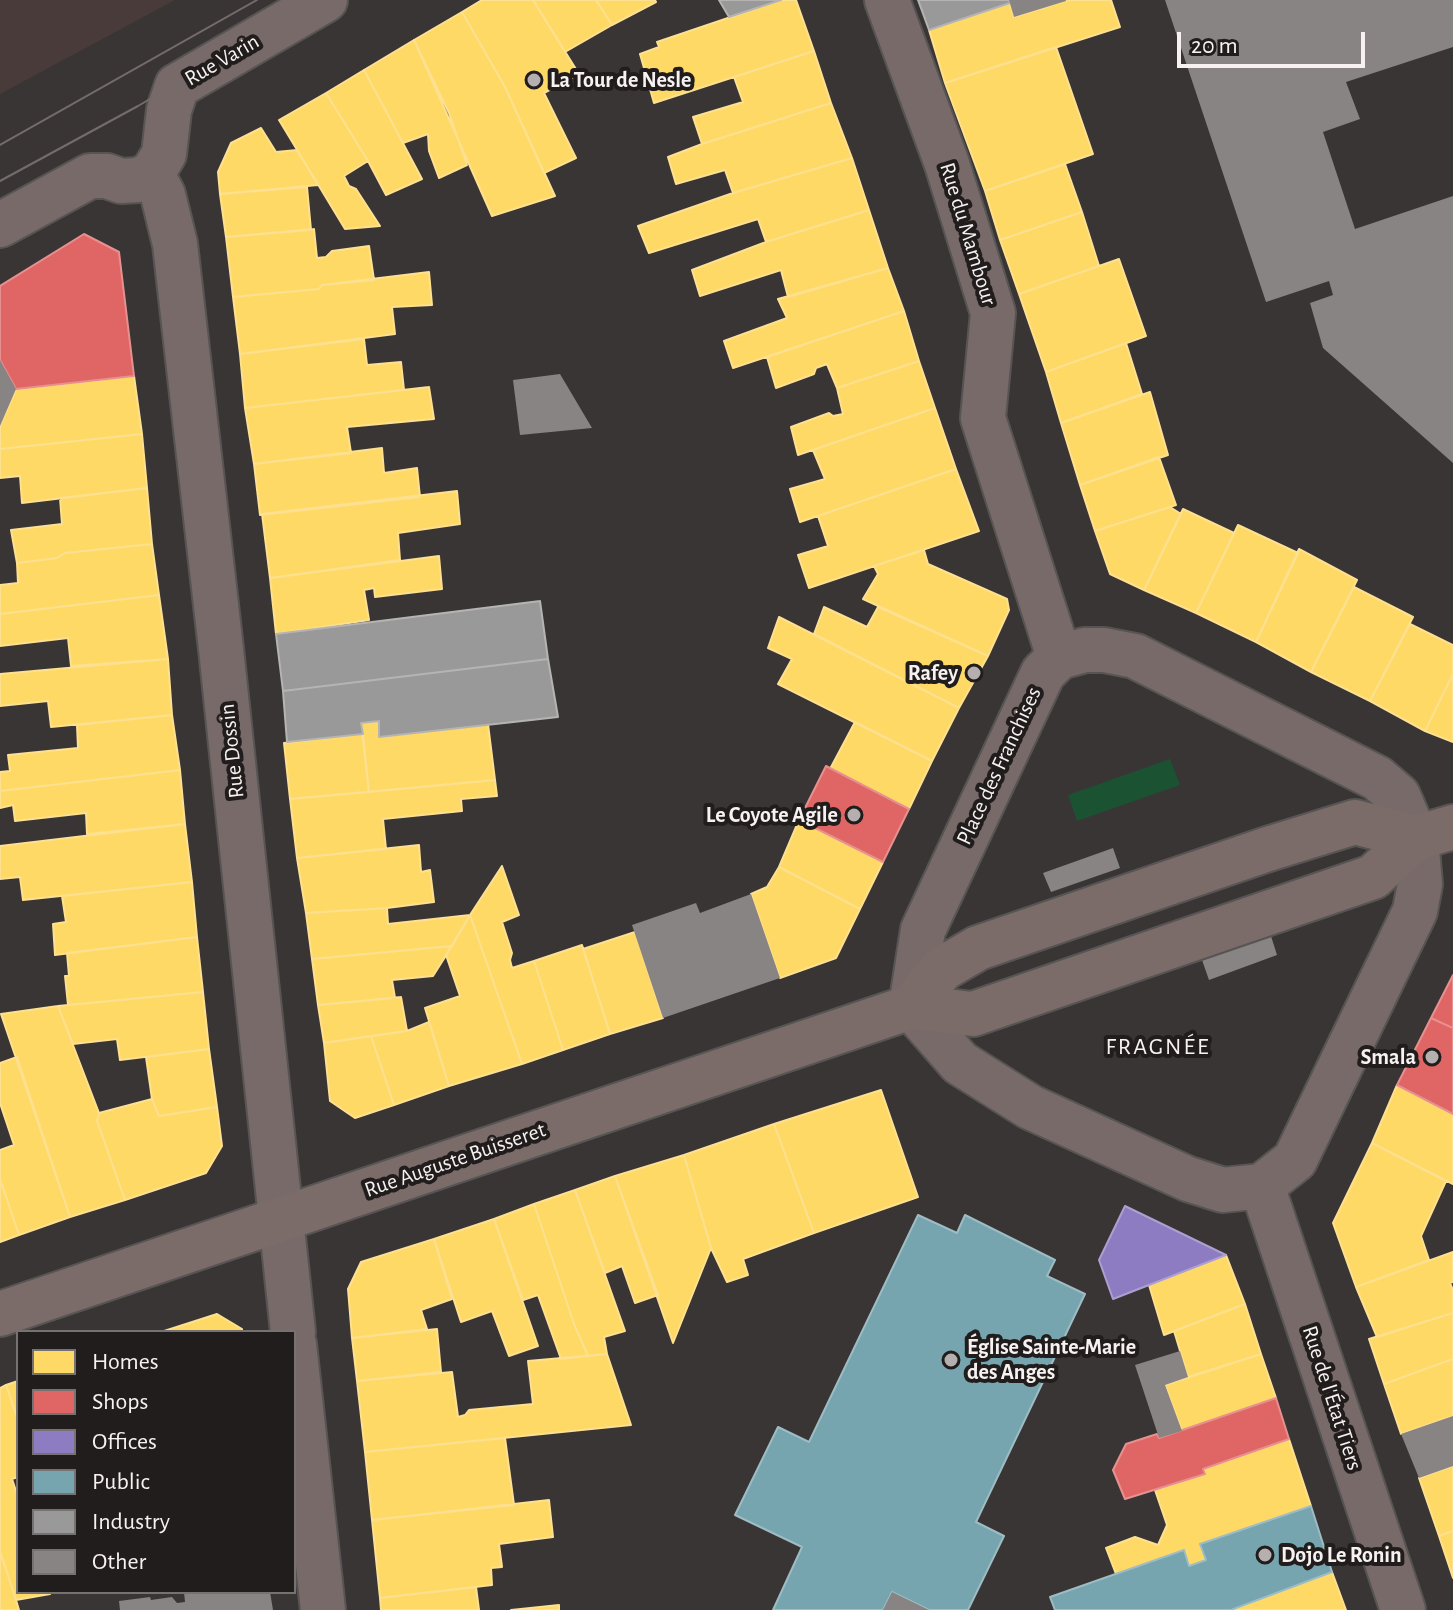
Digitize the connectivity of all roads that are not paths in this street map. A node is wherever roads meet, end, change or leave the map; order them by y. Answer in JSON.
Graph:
{"nodes":[{"id":1,"x":325,"y":0,"type":"edge"},
{"id":2,"x":887,"y":0,"type":"edge"},
{"id":3,"x":152,"y":174,"type":"junction"},
{"id":4,"x":0,"y":225,"type":"edge"},
{"id":5,"x":1059,"y":657,"type":"junction"},
{"id":6,"x":1434,"y":832,"type":"edge"},
{"id":7,"x":911,"y":1007,"type":"junction"},
{"id":8,"x":1262,"y":1186,"type":"junction"},
{"id":9,"x":280,"y":1219,"type":"junction"},
{"id":10,"x":0,"y":1314,"type":"edge"},
{"id":11,"x":293,"y":1330,"type":"edge"},
{"id":12,"x":296,"y":1362,"type":"edge"},
{"id":13,"x":323,"y":1610,"type":"edge"},
{"id":14,"x":1403,"y":1610,"type":"edge"}],
"edges":[{"from":1,"to":3,"type":"street","name":"Rue Varin"},
{"from":2,"to":5,"type":"street","name":"Rue du Mambour"},
{"from":3,"to":4,"type":"street"},
{"from":3,"to":9,"type":"street","name":"Rue Dossin"},
{"from":5,"to":6,"type":"street"},
{"from":5,"to":7,"type":"street","name":"Place des Franchises"},
{"from":6,"to":7,"type":"street"},
{"from":6,"to":7,"type":"street"},
{"from":6,"to":8,"type":"street"},
{"from":7,"to":8,"type":"street"},
{"from":7,"to":9,"type":"street","name":"Rue Auguste Buisseret"},
{"from":8,"to":14,"type":"street","name":"Rue de l'État Tiers"},
{"from":9,"to":10,"type":"street","name":"Rue Auguste Buisseret"},
{"from":9,"to":11,"type":"street","name":"Rue Dossin"},
{"from":12,"to":13,"type":"street"}]}
